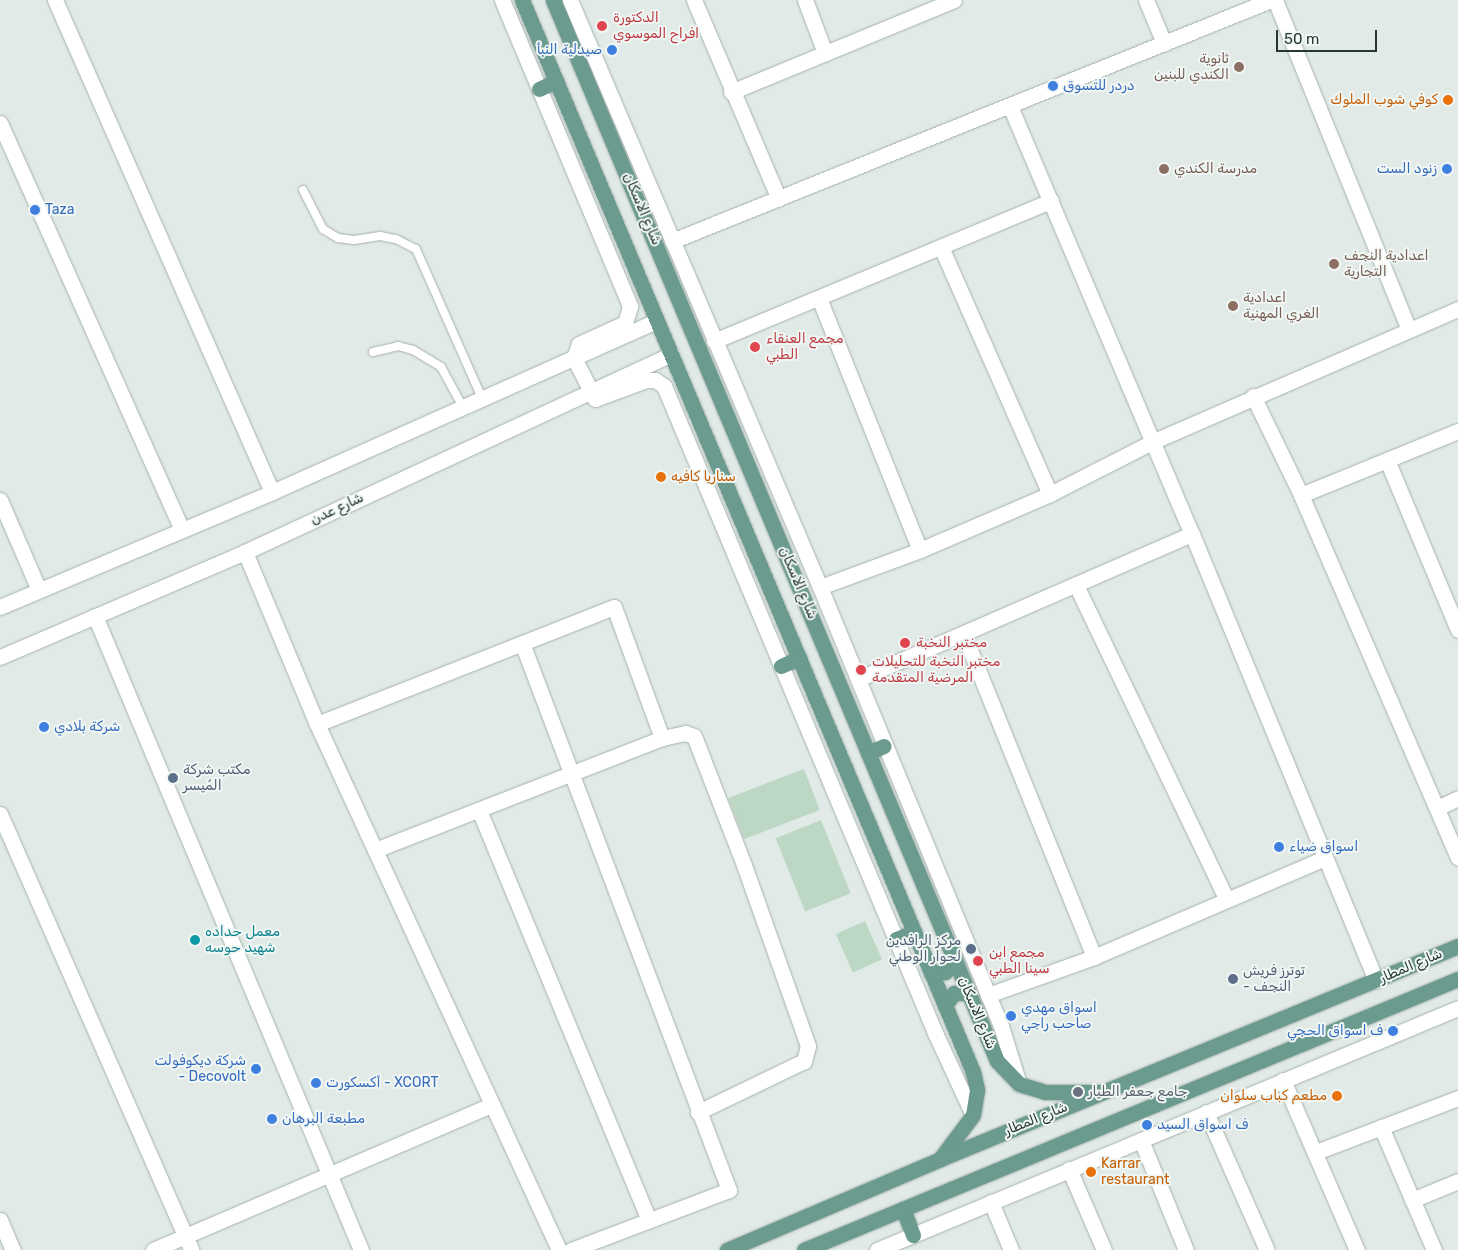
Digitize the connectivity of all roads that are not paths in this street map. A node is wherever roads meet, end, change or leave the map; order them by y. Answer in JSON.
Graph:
{"nodes":[{"id":1,"x":55,"y":0,"type":"edge"},
{"id":2,"x":502,"y":0,"type":"edge"},
{"id":3,"x":522,"y":0,"type":"edge"},
{"id":4,"x":553,"y":0,"type":"edge"},
{"id":5,"x":570,"y":0,"type":"edge"},
{"id":6,"x":694,"y":0,"type":"edge"},
{"id":7,"x":805,"y":0,"type":"edge"},
{"id":8,"x":954,"y":0,"type":"edge"},
{"id":9,"x":1146,"y":0,"type":"edge"},
{"id":10,"x":1271,"y":0,"type":"edge"},
{"id":11,"x":1275,"y":0,"type":"edge"},
{"id":12,"x":1164,"y":43,"type":"junction"},
{"id":13,"x":826,"y":53,"type":"junction"},
{"id":14,"x":556,"y":80,"type":"junction"},
{"id":15,"x":539,"y":89,"type":"junction"},
{"id":16,"x":731,"y":92,"type":"junction"},
{"id":17,"x":1010,"y":106,"type":"junction"},
{"id":18,"x":0,"y":123,"type":"edge"},
{"id":19,"x":636,"y":176,"type":"junction"},
{"id":20,"x":303,"y":190,"type":"dead end"},
{"id":21,"x":779,"y":199,"type":"junction"},
{"id":22,"x":1051,"y":200,"type":"junction"},
{"id":23,"x":672,"y":241,"type":"junction"},
{"id":24,"x":941,"y":246,"type":"junction"},
{"id":25,"x":819,"y":298,"type":"junction"},
{"id":26,"x":1458,"y":309,"type":"edge"},
{"id":27,"x":656,"y":320,"type":"junction"},
{"id":28,"x":1409,"y":330,"type":"junction"},
{"id":29,"x":694,"y":335,"type":"junction"},
{"id":30,"x":711,"y":335,"type":"junction"},
{"id":31,"x":373,"y":352,"type":"dead end"},
{"id":32,"x":671,"y":354,"type":"junction"},
{"id":33,"x":574,"y":358,"type":"junction"},
{"id":34,"x":589,"y":390,"type":"junction"},
{"id":35,"x":1254,"y":396,"type":"junction"},
{"id":36,"x":482,"y":398,"type":"junction"},
{"id":37,"x":463,"y":407,"type":"junction"},
{"id":38,"x":1458,"y":431,"type":"edge"},
{"id":39,"x":1152,"y":442,"type":"junction"},
{"id":40,"x":1387,"y":460,"type":"junction"},
{"id":41,"x":272,"y":492,"type":"junction"},
{"id":42,"x":1050,"y":494,"type":"junction"},
{"id":43,"x":1300,"y":495,"type":"junction"},
{"id":44,"x":0,"y":500,"type":"edge"},
{"id":45,"x":182,"y":530,"type":"junction"},
{"id":46,"x":1192,"y":534,"type":"junction"},
{"id":47,"x":920,"y":550,"type":"junction"},
{"id":48,"x":245,"y":552,"type":"junction"},
{"id":49,"x":1076,"y":585,"type":"junction"},
{"id":50,"x":820,"y":587,"type":"junction"},
{"id":51,"x":39,"y":590,"type":"junction"},
{"id":52,"x":0,"y":607,"type":"edge"},
{"id":53,"x":95,"y":616,"type":"junction"},
{"id":54,"x":1458,"y":630,"type":"edge"},
{"id":55,"x":964,"y":635,"type":"junction"},
{"id":56,"x":522,"y":643,"type":"junction"},
{"id":57,"x":0,"y":657,"type":"edge"},
{"id":58,"x":799,"y":658,"type":"junction"},
{"id":59,"x":781,"y":666,"type":"junction"},
{"id":60,"x":858,"y":680,"type":"junction"},
{"id":61,"x":317,"y":724,"type":"junction"},
{"id":62,"x":662,"y":738,"type":"junction"},
{"id":63,"x":884,"y":746,"type":"junction"},
{"id":64,"x":868,"y":753,"type":"junction"},
{"id":65,"x":569,"y":774,"type":"junction"},
{"id":66,"x":1458,"y":798,"type":"edge"},
{"id":67,"x":1437,"y":808,"type":"junction"},
{"id":68,"x":480,"y":810,"type":"junction"},
{"id":69,"x":0,"y":814,"type":"edge"},
{"id":70,"x":375,"y":850,"type":"junction"},
{"id":71,"x":1458,"y":857,"type":"edge"},
{"id":72,"x":1325,"y":858,"type":"junction"},
{"id":73,"x":1227,"y":900,"type":"junction"},
{"id":74,"x":914,"y":932,"type":"junction"},
{"id":75,"x":896,"y":940,"type":"junction"},
{"id":76,"x":1458,"y":946,"type":"edge"},
{"id":77,"x":1094,"y":957,"type":"junction"},
{"id":78,"x":954,"y":959,"type":"junction"},
{"id":79,"x":931,"y":973,"type":"junction"},
{"id":80,"x":1458,"y":979,"type":"edge"},
{"id":81,"x":1376,"y":981,"type":"junction"},
{"id":82,"x":968,"y":993,"type":"junction"},
{"id":83,"x":988,"y":995,"type":"junction"},
{"id":84,"x":945,"y":1004,"type":"junction"},
{"id":85,"x":1458,"y":1008,"type":"edge"},
{"id":86,"x":1283,"y":1080,"type":"junction"},
{"id":87,"x":1019,"y":1084,"type":"junction"},
{"id":88,"x":1101,"y":1092,"type":"junction"},
{"id":89,"x":1458,"y":1098,"type":"edge"},
{"id":90,"x":492,"y":1106,"type":"junction"},
{"id":91,"x":698,"y":1112,"type":"junction"},
{"id":92,"x":1206,"y":1112,"type":"junction"},
{"id":93,"x":973,"y":1115,"type":"junction"},
{"id":94,"x":1381,"y":1127,"type":"junction"},
{"id":95,"x":1140,"y":1140,"type":"junction"},
{"id":96,"x":1316,"y":1152,"type":"junction"},
{"id":97,"x":940,"y":1159,"type":"junction"},
{"id":98,"x":1069,"y":1169,"type":"junction"},
{"id":99,"x":328,"y":1174,"type":"junction"},
{"id":100,"x":1458,"y":1181,"type":"edge"},
{"id":101,"x":1412,"y":1200,"type":"junction"},
{"id":102,"x":991,"y":1202,"type":"junction"},
{"id":103,"x":902,"y":1209,"type":"junction"},
{"id":104,"x":0,"y":1220,"type":"edge"},
{"id":105,"x":649,"y":1220,"type":"junction"},
{"id":106,"x":913,"y":1235,"type":"junction"},
{"id":107,"x":185,"y":1236,"type":"junction"},
{"id":108,"x":13,"y":1250,"type":"edge"},
{"id":109,"x":153,"y":1250,"type":"edge"},
{"id":110,"x":191,"y":1250,"type":"edge"},
{"id":111,"x":361,"y":1250,"type":"edge"},
{"id":112,"x":559,"y":1250,"type":"edge"},
{"id":113,"x":571,"y":1250,"type":"edge"},
{"id":114,"x":727,"y":1250,"type":"edge"},
{"id":115,"x":804,"y":1250,"type":"edge"},
{"id":116,"x":877,"y":1250,"type":"edge"},
{"id":117,"x":1011,"y":1250,"type":"edge"},
{"id":118,"x":1104,"y":1250,"type":"edge"},
{"id":119,"x":1186,"y":1250,"type":"edge"},
{"id":120,"x":1267,"y":1250,"type":"edge"},
{"id":121,"x":1357,"y":1250,"type":"edge"},
{"id":122,"x":1434,"y":1250,"type":"edge"}],
"edges":[{"from":1,"to":41,"type":"street"},
{"from":2,"to":15,"type":"street"},
{"from":3,"to":14,"type":"main road","name":"شارع الاسكان"},
{"from":4,"to":19,"type":"main road","name":"شارع الاسكان"},
{"from":5,"to":19,"type":"street"},
{"from":6,"to":16,"type":"street"},
{"from":7,"to":13,"type":"street"},
{"from":8,"to":13,"type":"street"},
{"from":9,"to":12,"type":"street"},
{"from":10,"to":12,"type":"street"},
{"from":11,"to":28,"type":"street"},
{"from":12,"to":17,"type":"street"},
{"from":13,"to":16,"type":"street"},
{"from":14,"to":15,"type":"main road"},
{"from":14,"to":27,"type":"main road","name":"شارع الاسكان"},
{"from":15,"to":33,"type":"street"},
{"from":16,"to":21,"type":"street"},
{"from":17,"to":21,"type":"street"},
{"from":17,"to":22,"type":"street"},
{"from":18,"to":45,"type":"street"},
{"from":19,"to":23,"type":"street"},
{"from":19,"to":29,"type":"main road","name":"شارع الاسكان"},
{"from":20,"to":36,"type":"lane"},
{"from":21,"to":23,"type":"street"},
{"from":22,"to":24,"type":"street"},
{"from":22,"to":39,"type":"street"},
{"from":23,"to":30,"type":"street"},
{"from":24,"to":25,"type":"street"},
{"from":24,"to":42,"type":"street"},
{"from":25,"to":30,"type":"street"},
{"from":25,"to":47,"type":"street"},
{"from":26,"to":28,"type":"street"},
{"from":27,"to":32,"type":"main road","name":"شارع الاسكان"},
{"from":27,"to":33,"type":"street"},
{"from":28,"to":35,"type":"street"},
{"from":29,"to":30,"type":"main road"},
{"from":29,"to":64,"type":"main road","name":"شارع الاسكان"},
{"from":30,"to":50,"type":"street"},
{"from":31,"to":37,"type":"lane"},
{"from":32,"to":34,"type":"street","name":"شارع عدن"},
{"from":32,"to":58,"type":"main road","name":"شارع الاسكان"},
{"from":33,"to":34,"type":"street"},
{"from":33,"to":36,"type":"street"},
{"from":34,"to":48,"type":"street","name":"شارع عدن"},
{"from":34,"to":59,"type":"street"},
{"from":35,"to":39,"type":"street"},
{"from":35,"to":43,"type":"street"},
{"from":36,"to":37,"type":"street"},
{"from":37,"to":41,"type":"street"},
{"from":38,"to":40,"type":"street"},
{"from":39,"to":42,"type":"street"},
{"from":39,"to":46,"type":"street"},
{"from":40,"to":43,"type":"street"},
{"from":40,"to":54,"type":"street"},
{"from":41,"to":45,"type":"street"},
{"from":42,"to":47,"type":"street"},
{"from":43,"to":67,"type":"street"},
{"from":44,"to":51,"type":"street"},
{"from":45,"to":51,"type":"street"},
{"from":46,"to":49,"type":"street"},
{"from":46,"to":72,"type":"street"},
{"from":47,"to":50,"type":"street"},
{"from":48,"to":53,"type":"street","name":"شارع عدن"},
{"from":48,"to":61,"type":"street"},
{"from":49,"to":55,"type":"street"},
{"from":49,"to":73,"type":"street"},
{"from":50,"to":60,"type":"street"},
{"from":51,"to":52,"type":"street"},
{"from":53,"to":57,"type":"street","name":"شارع عدن"},
{"from":53,"to":99,"type":"street"},
{"from":55,"to":60,"type":"street"},
{"from":55,"to":77,"type":"street"},
{"from":56,"to":61,"type":"street"},
{"from":56,"to":62,"type":"street"},
{"from":56,"to":65,"type":"street"},
{"from":58,"to":59,"type":"main road"},
{"from":58,"to":74,"type":"main road","name":"شارع الاسكان"},
{"from":59,"to":75,"type":"street"},
{"from":60,"to":63,"type":"street"},
{"from":61,"to":70,"type":"street"},
{"from":62,"to":65,"type":"street"},
{"from":62,"to":91,"type":"street"},
{"from":63,"to":64,"type":"main road"},
{"from":63,"to":83,"type":"street"},
{"from":64,"to":78,"type":"main road","name":"شارع الاسكان"},
{"from":65,"to":68,"type":"street"},
{"from":65,"to":91,"type":"street"},
{"from":66,"to":67,"type":"street"},
{"from":67,"to":71,"type":"street"},
{"from":68,"to":70,"type":"street"},
{"from":68,"to":105,"type":"street"},
{"from":69,"to":107,"type":"street"},
{"from":70,"to":90,"type":"street"},
{"from":72,"to":73,"type":"street"},
{"from":72,"to":81,"type":"street"},
{"from":73,"to":77,"type":"street"},
{"from":74,"to":75,"type":"main road"},
{"from":74,"to":79,"type":"main road","name":"شارع الاسكان"},
{"from":75,"to":93,"type":"street"},
{"from":76,"to":81,"type":"main road","name":"شارع المطار"},
{"from":77,"to":83,"type":"street"},
{"from":78,"to":79,"type":"main road"},
{"from":78,"to":82,"type":"main road","name":"شارع الاسكان"},
{"from":79,"to":84,"type":"main road","name":"شارع الاسكان"},
{"from":80,"to":103,"type":"main road"},
{"from":81,"to":88,"type":"main road","name":"شارع المطار"},
{"from":82,"to":84,"type":"main road"},
{"from":82,"to":87,"type":"main road","name":"شارع الاسكان"},
{"from":83,"to":87,"type":"street"},
{"from":84,"to":93,"type":"main road","name":"شارع الاسكان"},
{"from":85,"to":86,"type":"street"},
{"from":86,"to":92,"type":"street"},
{"from":86,"to":96,"type":"street"},
{"from":87,"to":88,"type":"main road","name":"شارع الاسكان"},
{"from":88,"to":97,"type":"main road","name":"شارع المطار"},
{"from":89,"to":94,"type":"street"},
{"from":90,"to":99,"type":"street"},
{"from":90,"to":112,"type":"street"},
{"from":91,"to":105,"type":"street"},
{"from":92,"to":95,"type":"street"},
{"from":92,"to":120,"type":"street"},
{"from":93,"to":97,"type":"main road","name":"شارع الاسكان"},
{"from":94,"to":96,"type":"street"},
{"from":94,"to":101,"type":"street"},
{"from":95,"to":98,"type":"street"},
{"from":95,"to":119,"type":"street"},
{"from":96,"to":121,"type":"street"},
{"from":97,"to":114,"type":"main road","name":"شارع المطار"},
{"from":98,"to":102,"type":"street"},
{"from":98,"to":118,"type":"street"},
{"from":99,"to":107,"type":"street"},
{"from":99,"to":111,"type":"street"},
{"from":100,"to":101,"type":"street"},
{"from":101,"to":122,"type":"street"},
{"from":102,"to":106,"type":"street"},
{"from":102,"to":117,"type":"street"},
{"from":103,"to":106,"type":"main road"},
{"from":103,"to":115,"type":"main road"},
{"from":104,"to":108,"type":"street"},
{"from":105,"to":113,"type":"street"},
{"from":106,"to":116,"type":"street"},
{"from":107,"to":109,"type":"street"},
{"from":107,"to":110,"type":"street"}]}
